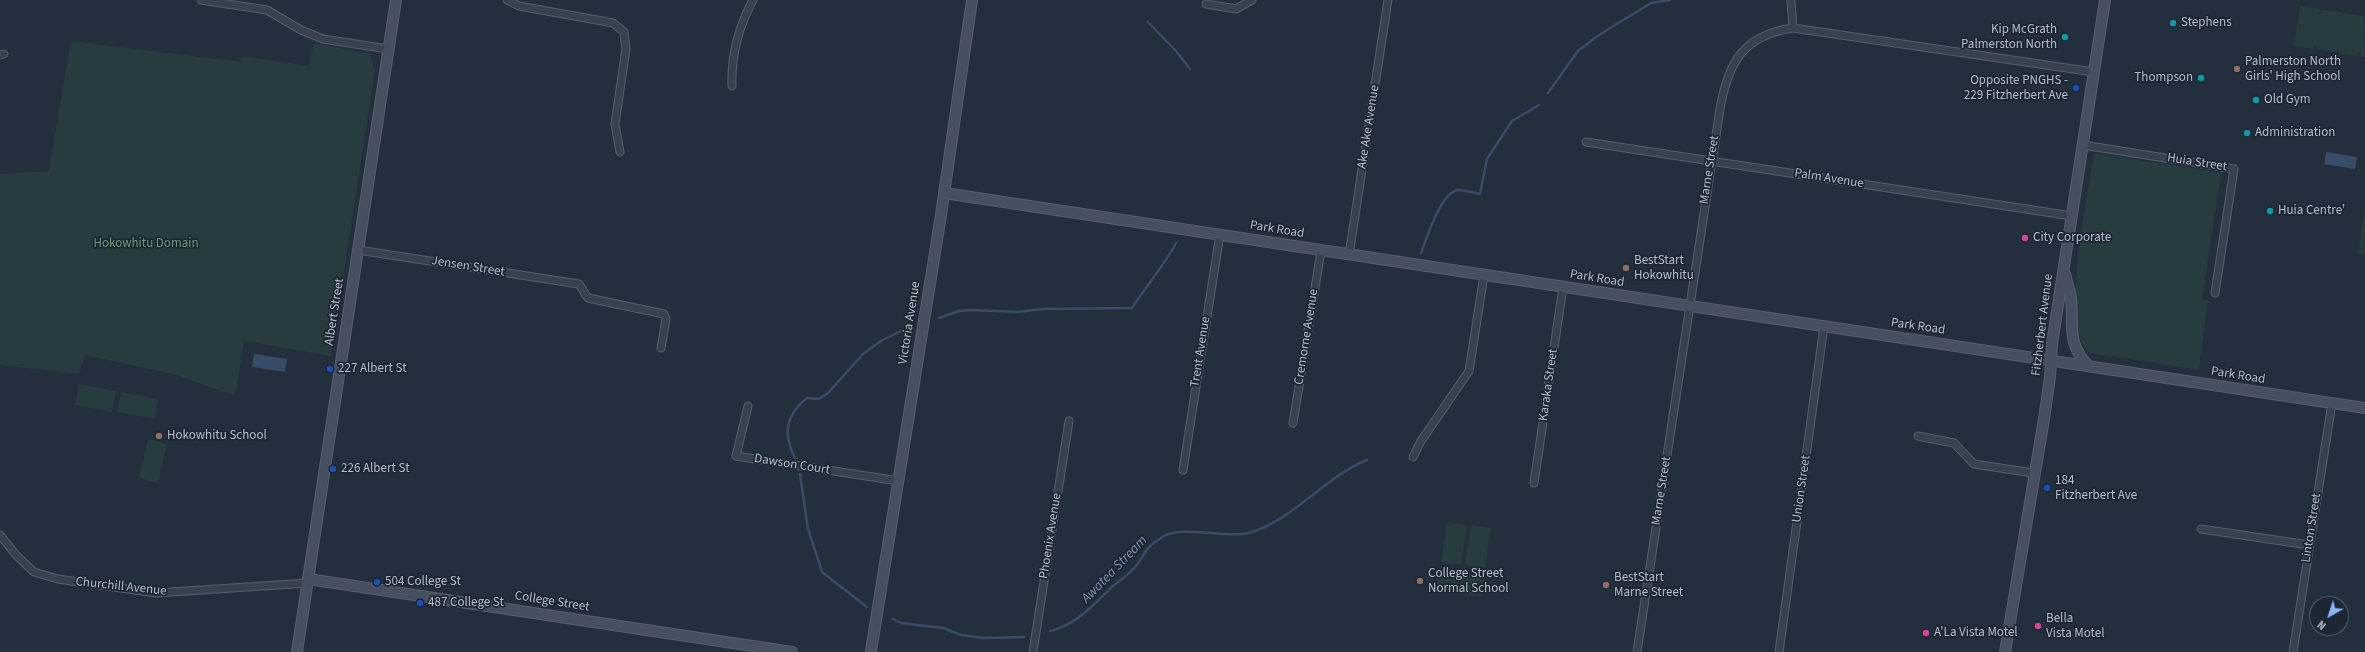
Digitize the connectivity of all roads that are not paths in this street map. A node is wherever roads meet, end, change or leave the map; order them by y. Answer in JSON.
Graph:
{"nodes":[{"id":1,"x":201,"y":0,"type":"edge"},
{"id":2,"x":396,"y":0,"type":"edge"},
{"id":3,"x":507,"y":0,"type":"edge"},
{"id":4,"x":753,"y":0,"type":"edge"},
{"id":5,"x":972,"y":0,"type":"edge"},
{"id":6,"x":1252,"y":0,"type":"edge"},
{"id":7,"x":1388,"y":0,"type":"edge"},
{"id":8,"x":1791,"y":0,"type":"edge"},
{"id":9,"x":2105,"y":0,"type":"edge"},
{"id":10,"x":1206,"y":4,"type":"dead end"},
{"id":11,"x":1793,"y":28,"type":"junction"},
{"id":12,"x":388,"y":49,"type":"junction"},
{"id":13,"x":2094,"y":72,"type":"junction"},
{"id":14,"x":732,"y":86,"type":"dead end"},
{"id":15,"x":1586,"y":142,"type":"dead end"},
{"id":16,"x":2083,"y":145,"type":"junction"},
{"id":17,"x":620,"y":152,"type":"dead end"},
{"id":18,"x":1712,"y":161,"type":"junction"},
{"id":19,"x":944,"y":193,"type":"junction"},
{"id":20,"x":2072,"y":216,"type":"junction"},
{"id":21,"x":1220,"y":234,"type":"junction"},
{"id":22,"x":358,"y":250,"type":"junction"},
{"id":23,"x":1321,"y":251,"type":"junction"},
{"id":24,"x":1349,"y":255,"type":"junction"},
{"id":25,"x":2064,"y":268,"type":"junction"},
{"id":26,"x":1484,"y":275,"type":"junction"},
{"id":27,"x":1563,"y":287,"type":"junction"},
{"id":28,"x":2215,"y":293,"type":"dead end"},
{"id":29,"x":1690,"y":306,"type":"junction"},
{"id":30,"x":1824,"y":326,"type":"junction"},
{"id":31,"x":661,"y":348,"type":"dead end"},
{"id":32,"x":2052,"y":360,"type":"junction"},
{"id":33,"x":2088,"y":366,"type":"junction"},
{"id":34,"x":2332,"y":403,"type":"junction"},
{"id":35,"x":748,"y":406,"type":"dead end"},
{"id":36,"x":2365,"y":408,"type":"edge"},
{"id":37,"x":1069,"y":421,"type":"dead end"},
{"id":38,"x":1293,"y":423,"type":"dead end"},
{"id":39,"x":1918,"y":436,"type":"dead end"},
{"id":40,"x":1413,"y":457,"type":"dead end"},
{"id":41,"x":1183,"y":470,"type":"dead end"},
{"id":42,"x":2034,"y":473,"type":"junction"},
{"id":43,"x":899,"y":481,"type":"junction"},
{"id":44,"x":1534,"y":483,"type":"dead end"},
{"id":45,"x":2201,"y":529,"type":"dead end"},
{"id":46,"x":0,"y":536,"type":"edge"},
{"id":47,"x":2309,"y":545,"type":"junction"},
{"id":48,"x":308,"y":581,"type":"junction"},
{"id":49,"x":297,"y":652,"type":"edge"},
{"id":50,"x":792,"y":652,"type":"edge"},
{"id":51,"x":869,"y":652,"type":"edge"},
{"id":52,"x":1033,"y":652,"type":"edge"},
{"id":53,"x":1637,"y":652,"type":"edge"},
{"id":54,"x":1780,"y":652,"type":"edge"},
{"id":55,"x":2005,"y":652,"type":"edge"},
{"id":56,"x":2293,"y":652,"type":"edge"}],
"edges":[{"from":1,"to":12,"type":"street"},
{"from":2,"to":12,"type":"street","name":"Albert Street"},
{"from":3,"to":17,"type":"street"},
{"from":4,"to":14,"type":"street"},
{"from":5,"to":19,"type":"street","name":"Victoria Avenue"},
{"from":6,"to":10,"type":"street"},
{"from":7,"to":24,"type":"street","name":"Ake Ake Avenue"},
{"from":8,"to":11,"type":"street"},
{"from":9,"to":13,"type":"street","name":"Fitzherbert Avenue"},
{"from":11,"to":13,"type":"street","name":"Marne Street"},
{"from":11,"to":18,"type":"street","name":"Marne Street"},
{"from":12,"to":22,"type":"street","name":"Albert Street"},
{"from":13,"to":16,"type":"street","name":"Fitzherbert Avenue"},
{"from":15,"to":18,"type":"street","name":"Palm Avenue"},
{"from":16,"to":20,"type":"street","name":"Fitzherbert Avenue"},
{"from":16,"to":28,"type":"street","name":"Huia Street"},
{"from":18,"to":20,"type":"street","name":"Palm Avenue"},
{"from":18,"to":29,"type":"street","name":"Marne Street"},
{"from":19,"to":21,"type":"street","name":"Park Road"},
{"from":19,"to":43,"type":"street","name":"Victoria Avenue"},
{"from":20,"to":25,"type":"street","name":"Fitzherbert Avenue"},
{"from":21,"to":23,"type":"street","name":"Park Road"},
{"from":21,"to":41,"type":"street","name":"Trent Avenue"},
{"from":22,"to":31,"type":"street","name":"Jensen Street"},
{"from":22,"to":48,"type":"street","name":"Albert Street"},
{"from":23,"to":24,"type":"street","name":"Park Road"},
{"from":23,"to":38,"type":"street","name":"Cremorne Avenue"},
{"from":24,"to":26,"type":"street","name":"Park Road"},
{"from":25,"to":32,"type":"street","name":"Fitzherbert Avenue"},
{"from":25,"to":33,"type":"street"},
{"from":26,"to":27,"type":"street","name":"Park Road"},
{"from":26,"to":40,"type":"street"},
{"from":27,"to":29,"type":"street","name":"Park Road"},
{"from":27,"to":44,"type":"street","name":"Karaka Street"},
{"from":29,"to":30,"type":"street","name":"Park Road"},
{"from":29,"to":53,"type":"street","name":"Marne Street"},
{"from":30,"to":32,"type":"street","name":"Park Road"},
{"from":30,"to":54,"type":"street","name":"Union Street"},
{"from":32,"to":33,"type":"street","name":"Park Road"},
{"from":32,"to":42,"type":"street","name":"Fitzherbert Avenue"},
{"from":33,"to":34,"type":"street","name":"Park Road"},
{"from":34,"to":36,"type":"street","name":"Park Road"},
{"from":34,"to":47,"type":"street","name":"Linton Street"},
{"from":35,"to":43,"type":"street","name":"Dawson Court"},
{"from":37,"to":52,"type":"street","name":"Phoenix Avenue"},
{"from":39,"to":42,"type":"street"},
{"from":42,"to":55,"type":"street","name":"Fitzherbert Avenue"},
{"from":43,"to":51,"type":"street","name":"Victoria Avenue"},
{"from":45,"to":47,"type":"street"},
{"from":46,"to":48,"type":"street","name":"Churchill Avenue"},
{"from":47,"to":56,"type":"street","name":"Linton Street"},
{"from":48,"to":49,"type":"street","name":"Albert Street"},
{"from":48,"to":50,"type":"street","name":"College Street"}]}
